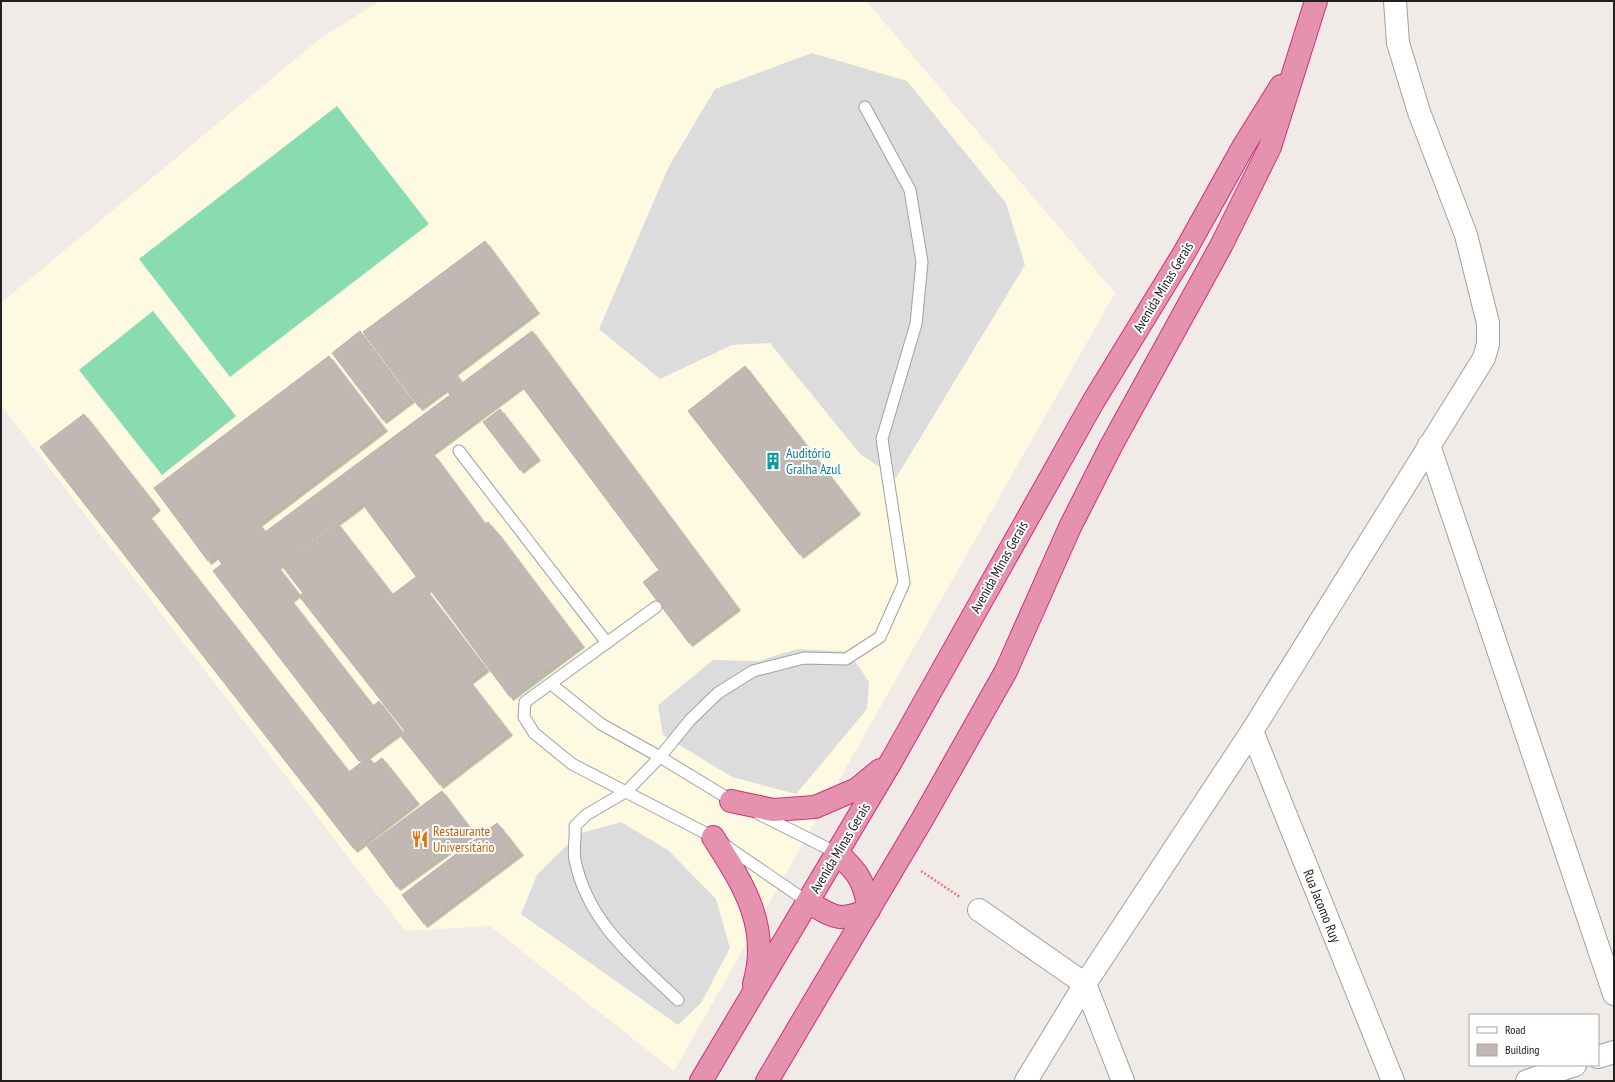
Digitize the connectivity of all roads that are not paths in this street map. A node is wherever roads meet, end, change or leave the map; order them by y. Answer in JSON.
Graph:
{"nodes":[{"id":1,"x":1316,"y":1,"type":"edge"},
{"id":2,"x":1395,"y":1,"type":"edge"},
{"id":3,"x":1301,"y":54,"type":"junction"},
{"id":4,"x":865,"y":107,"type":"dead end"},
{"id":5,"x":1429,"y":445,"type":"junction"},
{"id":6,"x":459,"y":452,"type":"dead end"},
{"id":7,"x":656,"y":607,"type":"dead end"},
{"id":8,"x":607,"y":643,"type":"junction"},
{"id":9,"x":551,"y":684,"type":"junction"},
{"id":10,"x":1252,"y":731,"type":"junction"},
{"id":11,"x":660,"y":757,"type":"junction"},
{"id":12,"x":892,"y":760,"type":"junction"},
{"id":13,"x":627,"y":791,"type":"junction"},
{"id":14,"x":731,"y":801,"type":"junction"},
{"id":15,"x":713,"y":837,"type":"junction"},
{"id":16,"x":837,"y":853,"type":"junction"},
{"id":17,"x":808,"y":902,"type":"junction"},
{"id":18,"x":869,"y":910,"type":"junction"},
{"id":19,"x":979,"y":910,"type":"road end"},
{"id":20,"x":1086,"y":984,"type":"junction"},
{"id":21,"x":1614,"y":994,"type":"edge"},
{"id":22,"x":750,"y":999,"type":"junction"},
{"id":23,"x":678,"y":1000,"type":"dead end"},
{"id":24,"x":1614,"y":1052,"type":"edge"},
{"id":25,"x":1599,"y":1057,"type":"edge"},
{"id":26,"x":1572,"y":1066,"type":"edge"},
{"id":27,"x":701,"y":1081,"type":"edge"},
{"id":28,"x":767,"y":1081,"type":"edge"},
{"id":29,"x":1026,"y":1081,"type":"edge"},
{"id":30,"x":1123,"y":1081,"type":"edge"},
{"id":31,"x":1393,"y":1081,"type":"edge"},
{"id":32,"x":1527,"y":1081,"type":"edge"}],
"edges":[{"from":1,"to":3,"type":"highway","name":"Avenida Minas Gerais"},
{"from":2,"to":5,"type":"street"},
{"from":3,"to":12,"type":"highway","name":"Avenida Minas Gerais"},
{"from":3,"to":18,"type":"highway","name":"Avenida Minas Gerais"},
{"from":4,"to":11,"type":"lane"},
{"from":5,"to":10,"type":"street"},
{"from":5,"to":21,"type":"street"},
{"from":6,"to":8,"type":"lane"},
{"from":7,"to":8,"type":"lane"},
{"from":8,"to":9,"type":"lane"},
{"from":9,"to":11,"type":"lane"},
{"from":9,"to":13,"type":"lane"},
{"from":10,"to":20,"type":"street"},
{"from":10,"to":31,"type":"street","name":"Rua Jacomo Ruy"},
{"from":11,"to":13,"type":"lane"},
{"from":11,"to":14,"type":"lane"},
{"from":12,"to":14,"type":"highway"},
{"from":12,"to":16,"type":"highway","name":"Avenida Minas Gerais"},
{"from":13,"to":15,"type":"lane"},
{"from":13,"to":23,"type":"lane"},
{"from":14,"to":16,"type":"lane"},
{"from":15,"to":17,"type":"lane"},
{"from":15,"to":22,"type":"highway"},
{"from":16,"to":17,"type":"highway","name":"Avenida Minas Gerais"},
{"from":16,"to":18,"type":"highway"},
{"from":17,"to":18,"type":"highway"},
{"from":17,"to":22,"type":"highway","name":"Avenida Minas Gerais"},
{"from":18,"to":28,"type":"highway","name":"Avenida Minas Gerais"},
{"from":19,"to":20,"type":"street"},
{"from":20,"to":29,"type":"street"},
{"from":20,"to":30,"type":"street"},
{"from":22,"to":27,"type":"highway","name":"Avenida Minas Gerais"},
{"from":24,"to":25,"type":"street"},
{"from":26,"to":32,"type":"street"}]}
